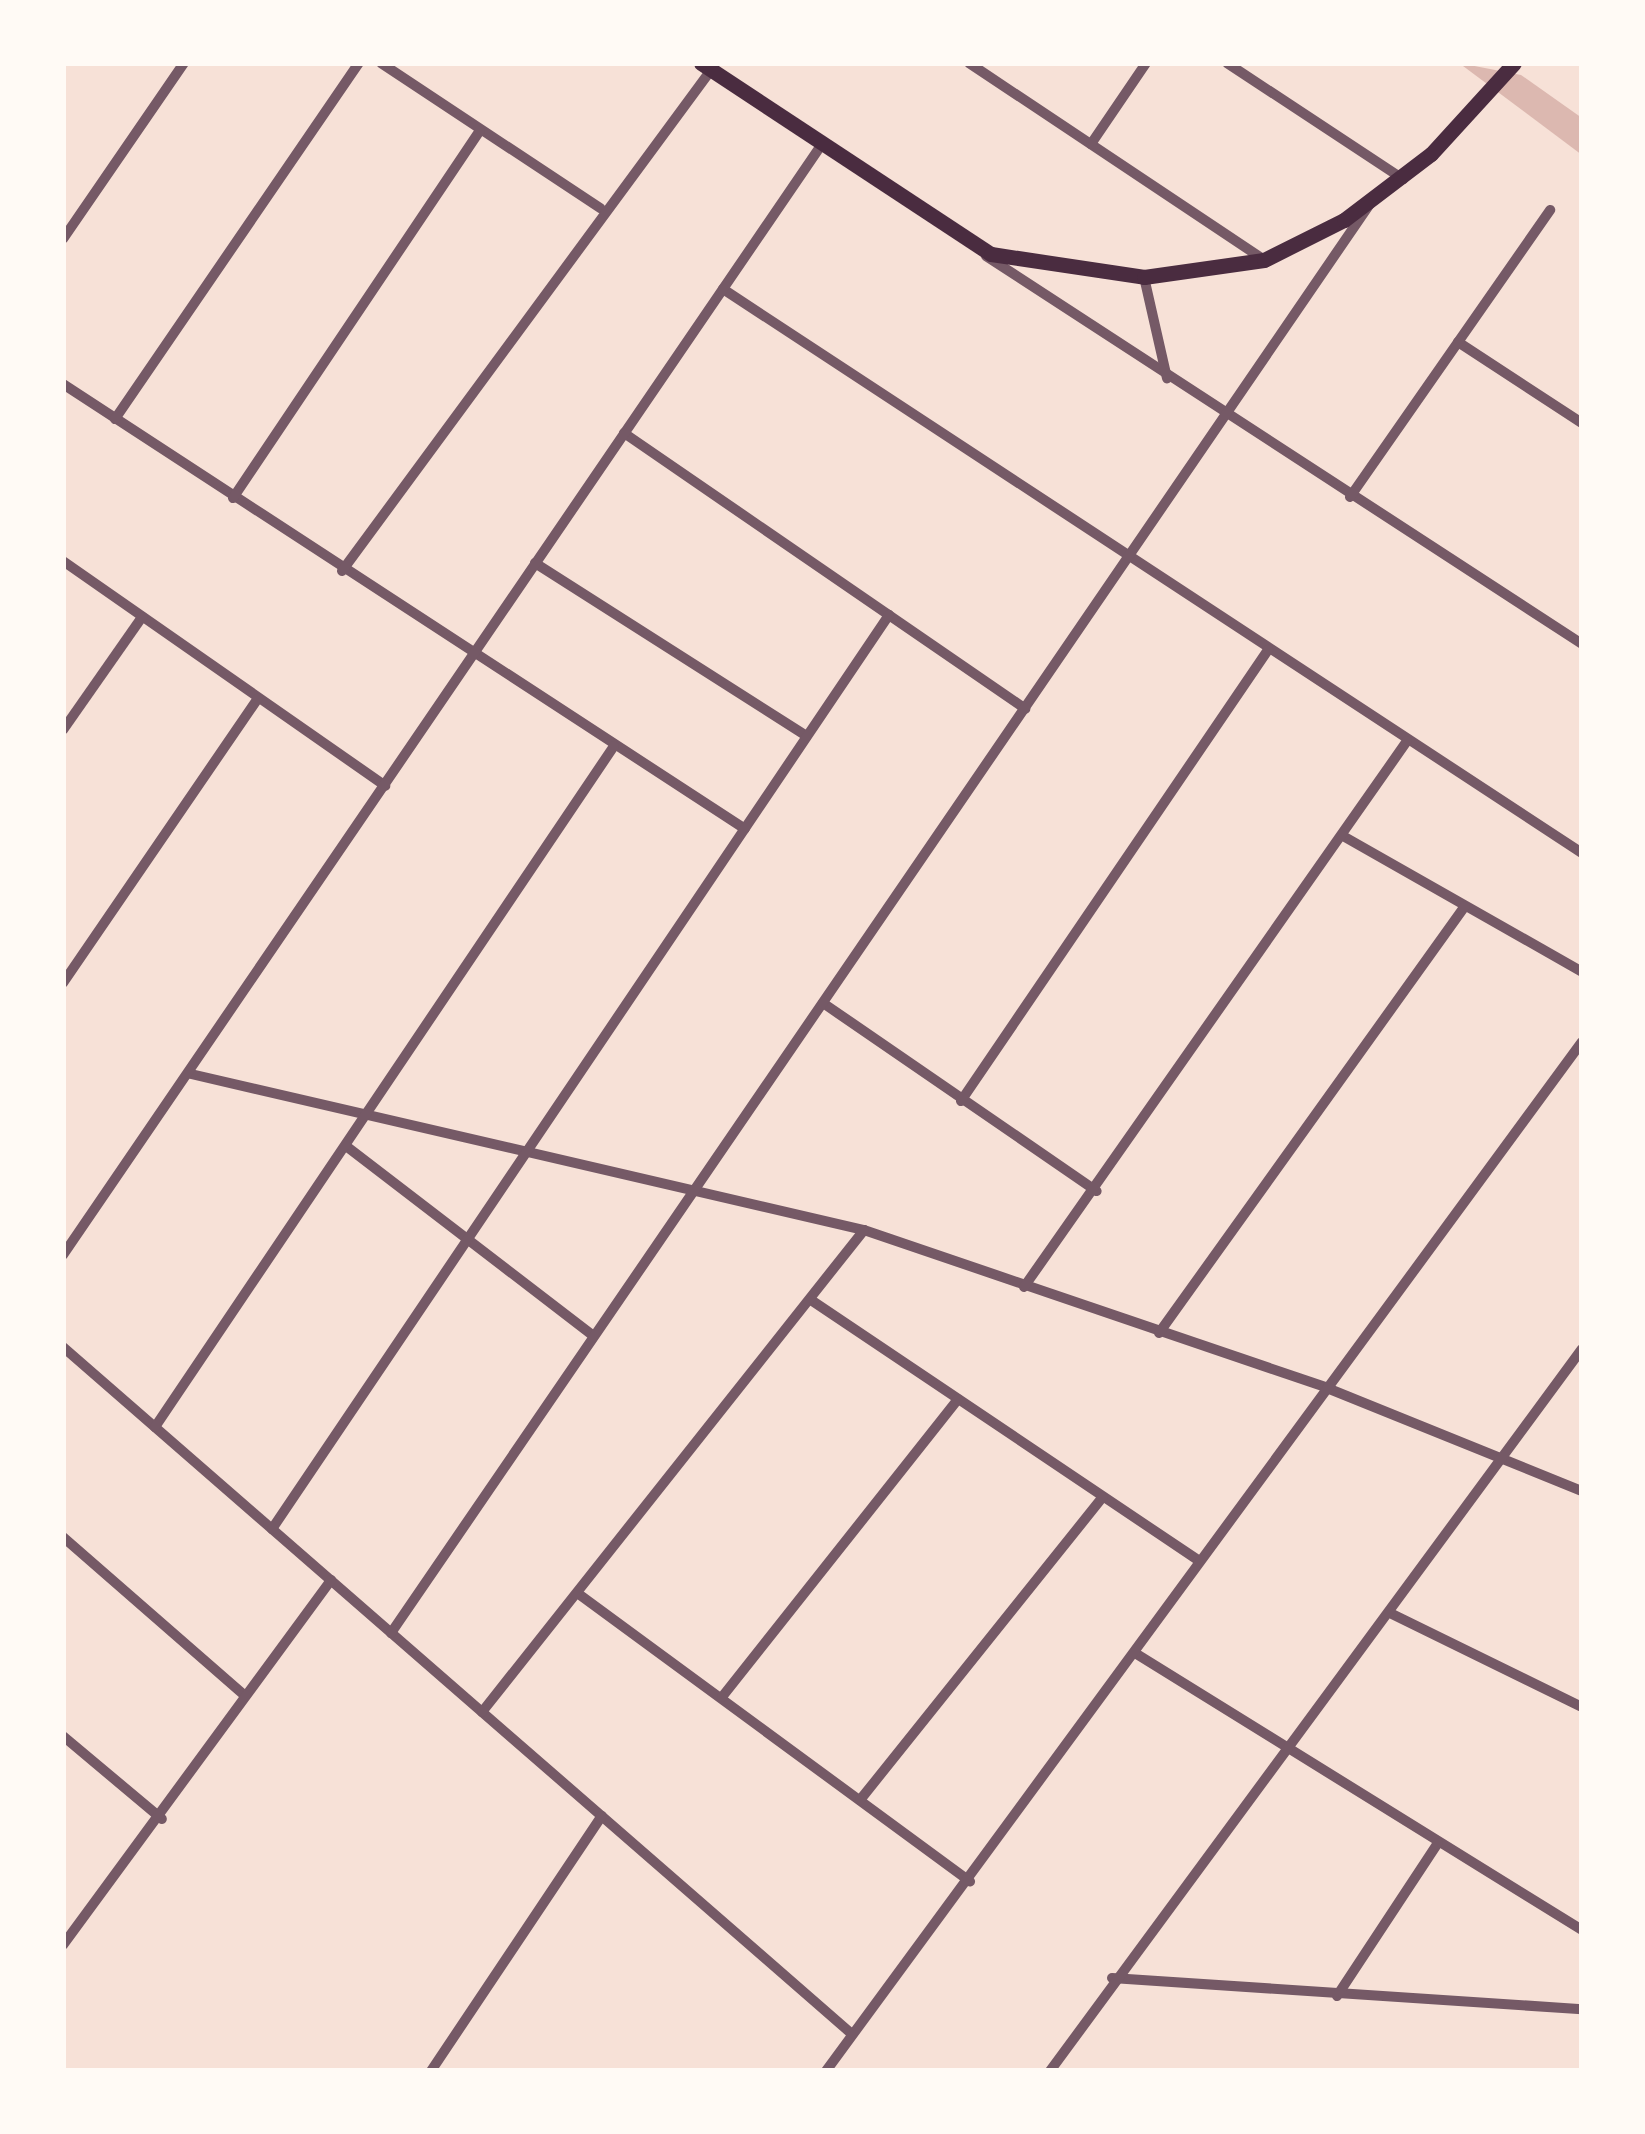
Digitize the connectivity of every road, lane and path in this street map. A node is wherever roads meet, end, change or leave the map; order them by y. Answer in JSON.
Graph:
{"nodes":[{"id":1,"x":184,"y":63,"type":"edge"},
{"id":2,"x":359,"y":63,"type":"edge"},
{"id":3,"x":381,"y":63,"type":"edge"},
{"id":4,"x":969,"y":63,"type":"edge"},
{"id":5,"x":1146,"y":63,"type":"edge"},
{"id":6,"x":1227,"y":63,"type":"edge"},
{"id":7,"x":1514,"y":63,"type":"edge"},
{"id":8,"x":706,"y":66,"type":"edge"},
{"id":9,"x":480,"y":131,"type":"junction"},
{"id":10,"x":822,"y":144,"type":"junction"},
{"id":11,"x":1090,"y":144,"type":"junction"},
{"id":12,"x":1403,"y":179,"type":"junction"},
{"id":13,"x":1372,"y":202,"type":"junction"},
{"id":14,"x":600,"y":208,"type":"junction"},
{"id":15,"x":1550,"y":210,"type":"dead end"},
{"id":16,"x":954,"y":234,"type":"junction"},
{"id":17,"x":63,"y":239,"type":"edge"},
{"id":18,"x":1264,"y":260,"type":"junction"},
{"id":19,"x":1144,"y":277,"type":"junction"},
{"id":20,"x":723,"y":289,"type":"junction"},
{"id":21,"x":1458,"y":342,"type":"junction"},
{"id":22,"x":1167,"y":378,"type":"junction"},
{"id":23,"x":63,"y":384,"type":"edge"},
{"id":24,"x":1226,"y":416,"type":"junction"},
{"id":25,"x":115,"y":419,"type":"junction"},
{"id":26,"x":1582,"y":423,"type":"edge"},
{"id":27,"x":624,"y":433,"type":"junction"},
{"id":28,"x":1350,"y":497,"type":"junction"},
{"id":29,"x":233,"y":498,"type":"junction"},
{"id":30,"x":1127,"y":559,"type":"junction"},
{"id":31,"x":63,"y":561,"type":"edge"},
{"id":32,"x":535,"y":563,"type":"junction"},
{"id":33,"x":342,"y":571,"type":"junction"},
{"id":34,"x":889,"y":615,"type":"junction"},
{"id":35,"x":142,"y":616,"type":"junction"},
{"id":36,"x":1582,"y":644,"type":"edge"},
{"id":37,"x":1268,"y":650,"type":"junction"},
{"id":38,"x":470,"y":656,"type":"junction"},
{"id":39,"x":258,"y":698,"type":"junction"},
{"id":40,"x":1025,"y":709,"type":"junction"},
{"id":41,"x":63,"y":730,"type":"edge"},
{"id":42,"x":807,"y":736,"type":"junction"},
{"id":43,"x":1407,"y":741,"type":"junction"},
{"id":44,"x":614,"y":746,"type":"junction"},
{"id":45,"x":385,"y":786,"type":"junction"},
{"id":46,"x":745,"y":829,"type":"junction"},
{"id":47,"x":1343,"y":836,"type":"junction"},
{"id":48,"x":1582,"y":854,"type":"edge"},
{"id":49,"x":1465,"y":906,"type":"junction"},
{"id":50,"x":1582,"y":971,"type":"edge"},
{"id":51,"x":63,"y":983,"type":"edge"},
{"id":52,"x":823,"y":1003,"type":"junction"},
{"id":53,"x":1582,"y":1042,"type":"edge"},
{"id":54,"x":191,"y":1074,"type":"junction"},
{"id":55,"x":962,"y":1101,"type":"junction"},
{"id":56,"x":368,"y":1113,"type":"junction"},
{"id":57,"x":346,"y":1146,"type":"junction"},
{"id":58,"x":527,"y":1152,"type":"junction"},
{"id":59,"x":1097,"y":1190,"type":"junction"},
{"id":60,"x":697,"y":1193,"type":"junction"},
{"id":61,"x":864,"y":1230,"type":"junction"},
{"id":62,"x":468,"y":1240,"type":"junction"},
{"id":63,"x":63,"y":1255,"type":"edge"},
{"id":64,"x":1024,"y":1287,"type":"junction"},
{"id":65,"x":811,"y":1300,"type":"junction"},
{"id":66,"x":1159,"y":1333,"type":"junction"},
{"id":67,"x":592,"y":1335,"type":"junction"},
{"id":68,"x":63,"y":1347,"type":"edge"},
{"id":69,"x":1582,"y":1349,"type":"edge"},
{"id":70,"x":1328,"y":1388,"type":"junction"},
{"id":71,"x":958,"y":1399,"type":"junction"},
{"id":72,"x":155,"y":1427,"type":"junction"},
{"id":73,"x":1501,"y":1455,"type":"junction"},
{"id":74,"x":1582,"y":1491,"type":"edge"},
{"id":75,"x":1103,"y":1497,"type":"junction"},
{"id":76,"x":272,"y":1529,"type":"junction"},
{"id":77,"x":63,"y":1537,"type":"edge"},
{"id":78,"x":1199,"y":1562,"type":"junction"},
{"id":79,"x":331,"y":1580,"type":"junction"},
{"id":80,"x":580,"y":1595,"type":"junction"},
{"id":81,"x":1392,"y":1614,"type":"junction"},
{"id":82,"x":392,"y":1633,"type":"junction"},
{"id":83,"x":1136,"y":1653,"type":"junction"},
{"id":84,"x":244,"y":1695,"type":"junction"},
{"id":85,"x":722,"y":1696,"type":"junction"},
{"id":86,"x":1582,"y":1707,"type":"edge"},
{"id":87,"x":482,"y":1712,"type":"junction"},
{"id":88,"x":63,"y":1736,"type":"edge"},
{"id":89,"x":1288,"y":1753,"type":"junction"},
{"id":90,"x":860,"y":1800,"type":"junction"},
{"id":91,"x":602,"y":1816,"type":"junction"},
{"id":92,"x":163,"y":1819,"type":"junction"},
{"id":93,"x":1438,"y":1844,"type":"junction"},
{"id":94,"x":970,"y":1882,"type":"junction"},
{"id":95,"x":1582,"y":1930,"type":"edge"},
{"id":96,"x":63,"y":1946,"type":"edge"},
{"id":97,"x":1112,"y":1978,"type":"junction"},
{"id":98,"x":1336,"y":1996,"type":"junction"},
{"id":99,"x":1582,"y":2009,"type":"edge"},
{"id":100,"x":852,"y":2034,"type":"junction"},
{"id":101,"x":431,"y":2071,"type":"edge"},
{"id":102,"x":826,"y":2071,"type":"edge"},
{"id":103,"x":1051,"y":2071,"type":"edge"}],
"edges":[{"from":1,"to":17,"type":"street"},
{"from":2,"to":25,"type":"street"},
{"from":3,"to":9,"type":"street"},
{"from":4,"to":11,"type":"street"},
{"from":5,"to":11,"type":"street"},
{"from":6,"to":12,"type":"street"},
{"from":7,"to":12,"type":"main road"},
{"from":8,"to":10,"type":"main road"},
{"from":8,"to":14,"type":"street"},
{"from":9,"to":14,"type":"street"},
{"from":9,"to":29,"type":"street"},
{"from":10,"to":16,"type":"main road"},
{"from":10,"to":20,"type":"street"},
{"from":11,"to":18,"type":"street"},
{"from":12,"to":13,"type":"main road"},
{"from":13,"to":18,"type":"main road"},
{"from":13,"to":24,"type":"street"},
{"from":14,"to":33,"type":"street"},
{"from":15,"to":21,"type":"street"},
{"from":16,"to":19,"type":"main road"},
{"from":16,"to":22,"type":"street"},
{"from":18,"to":19,"type":"main road"},
{"from":19,"to":22,"type":"street"},
{"from":20,"to":27,"type":"street"},
{"from":20,"to":30,"type":"street"},
{"from":21,"to":26,"type":"street"},
{"from":21,"to":28,"type":"street"},
{"from":22,"to":24,"type":"street"},
{"from":23,"to":25,"type":"street"},
{"from":24,"to":28,"type":"street"},
{"from":24,"to":30,"type":"street"},
{"from":25,"to":29,"type":"street"},
{"from":27,"to":32,"type":"street"},
{"from":27,"to":34,"type":"street"},
{"from":28,"to":36,"type":"street"},
{"from":29,"to":33,"type":"street"},
{"from":30,"to":37,"type":"street"},
{"from":30,"to":40,"type":"street"},
{"from":31,"to":35,"type":"street"},
{"from":32,"to":38,"type":"street"},
{"from":32,"to":42,"type":"street"},
{"from":33,"to":38,"type":"street"},
{"from":34,"to":40,"type":"street"},
{"from":34,"to":42,"type":"street"},
{"from":35,"to":39,"type":"street"},
{"from":35,"to":41,"type":"street"},
{"from":37,"to":43,"type":"street"},
{"from":37,"to":55,"type":"street"},
{"from":38,"to":44,"type":"street"},
{"from":38,"to":45,"type":"street"},
{"from":39,"to":45,"type":"street"},
{"from":39,"to":51,"type":"street"},
{"from":40,"to":52,"type":"street"},
{"from":42,"to":46,"type":"street"},
{"from":43,"to":47,"type":"street"},
{"from":43,"to":48,"type":"street"},
{"from":44,"to":46,"type":"street"},
{"from":44,"to":56,"type":"street"},
{"from":45,"to":54,"type":"street"},
{"from":46,"to":58,"type":"street"},
{"from":47,"to":49,"type":"street"},
{"from":47,"to":59,"type":"street"},
{"from":49,"to":50,"type":"street"},
{"from":49,"to":66,"type":"street"},
{"from":52,"to":55,"type":"street"},
{"from":52,"to":60,"type":"street"},
{"from":53,"to":70,"type":"street"},
{"from":54,"to":56,"type":"street"},
{"from":54,"to":63,"type":"street"},
{"from":55,"to":59,"type":"street"},
{"from":56,"to":57,"type":"street"},
{"from":56,"to":58,"type":"street"},
{"from":57,"to":62,"type":"street"},
{"from":57,"to":72,"type":"street"},
{"from":58,"to":60,"type":"street"},
{"from":58,"to":62,"type":"street"},
{"from":59,"to":64,"type":"street"},
{"from":60,"to":61,"type":"street"},
{"from":60,"to":67,"type":"street"},
{"from":61,"to":64,"type":"street"},
{"from":61,"to":65,"type":"street"},
{"from":62,"to":67,"type":"street"},
{"from":62,"to":76,"type":"street"},
{"from":64,"to":66,"type":"street"},
{"from":65,"to":71,"type":"street"},
{"from":65,"to":80,"type":"street"},
{"from":66,"to":70,"type":"street"},
{"from":67,"to":82,"type":"street"},
{"from":68,"to":72,"type":"street"},
{"from":69,"to":73,"type":"street"},
{"from":70,"to":73,"type":"street"},
{"from":70,"to":78,"type":"street"},
{"from":71,"to":75,"type":"street"},
{"from":71,"to":85,"type":"street"},
{"from":72,"to":76,"type":"street"},
{"from":73,"to":74,"type":"street"},
{"from":73,"to":81,"type":"street"},
{"from":75,"to":78,"type":"street"},
{"from":75,"to":90,"type":"street"},
{"from":76,"to":79,"type":"street"},
{"from":77,"to":84,"type":"street"},
{"from":78,"to":83,"type":"street"},
{"from":79,"to":82,"type":"street"},
{"from":79,"to":84,"type":"street"},
{"from":80,"to":85,"type":"street"},
{"from":80,"to":87,"type":"street"},
{"from":81,"to":86,"type":"street"},
{"from":81,"to":89,"type":"street"},
{"from":82,"to":87,"type":"street"},
{"from":83,"to":89,"type":"street"},
{"from":83,"to":94,"type":"street"},
{"from":84,"to":92,"type":"street"},
{"from":85,"to":90,"type":"street"},
{"from":87,"to":91,"type":"street"},
{"from":88,"to":92,"type":"street"},
{"from":89,"to":93,"type":"street"},
{"from":89,"to":97,"type":"street"},
{"from":90,"to":94,"type":"street"},
{"from":91,"to":100,"type":"street"},
{"from":91,"to":101,"type":"street"},
{"from":92,"to":96,"type":"street"},
{"from":93,"to":95,"type":"street"},
{"from":93,"to":98,"type":"street"},
{"from":94,"to":100,"type":"street"},
{"from":97,"to":98,"type":"street"},
{"from":97,"to":103,"type":"street"},
{"from":98,"to":99,"type":"street"},
{"from":100,"to":102,"type":"street"}]}
